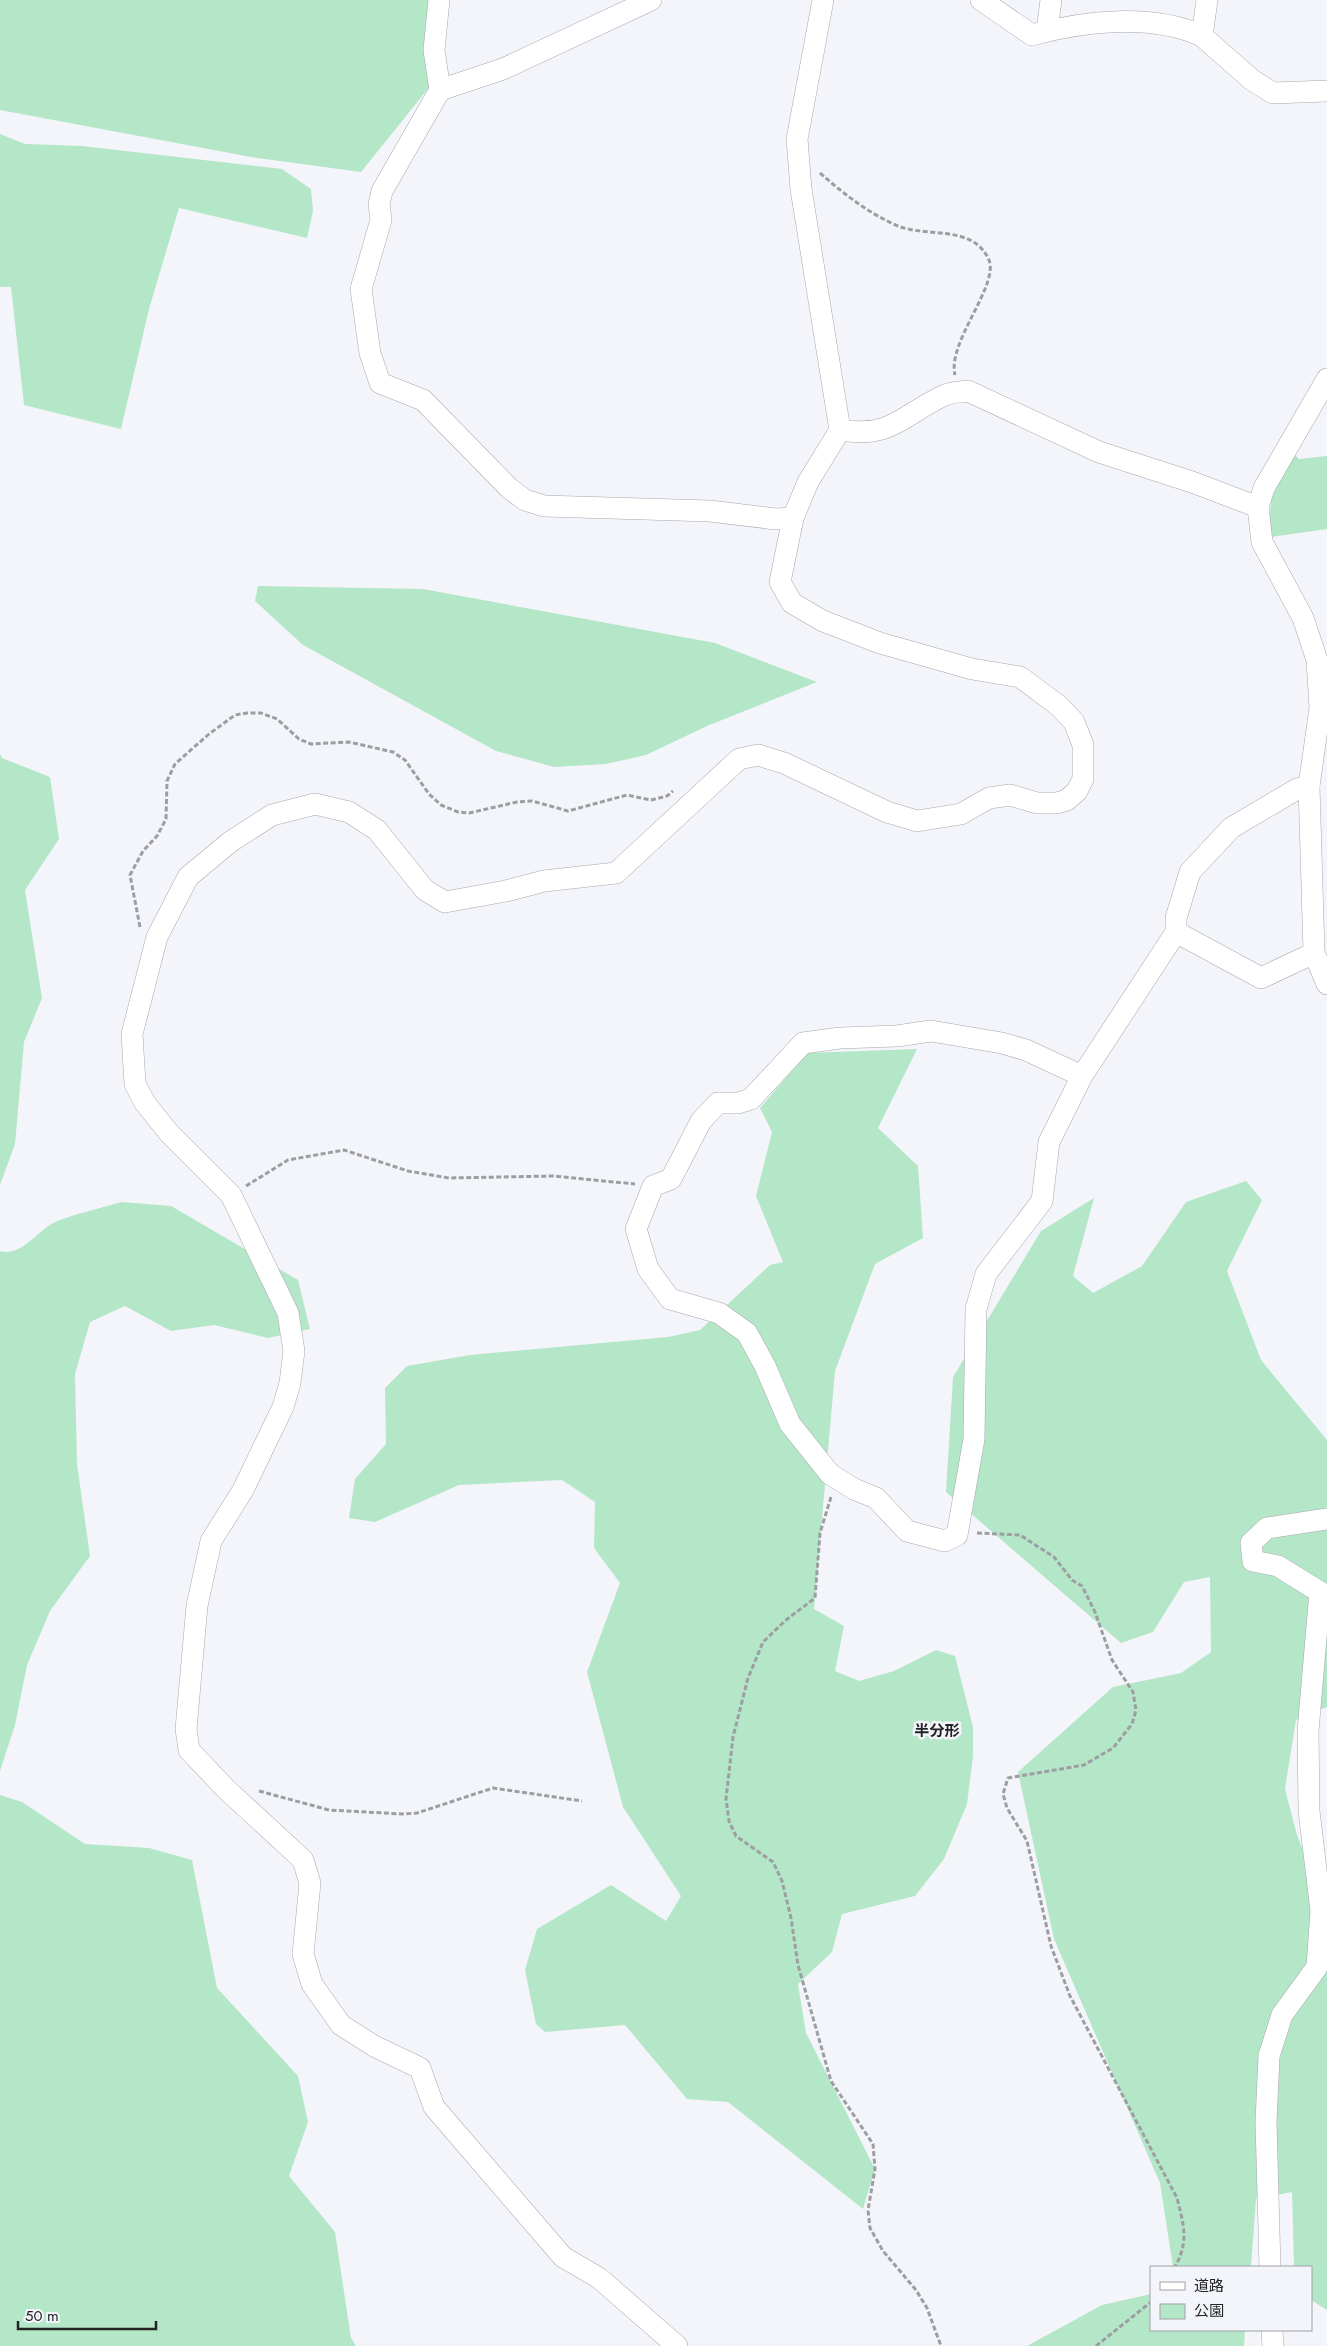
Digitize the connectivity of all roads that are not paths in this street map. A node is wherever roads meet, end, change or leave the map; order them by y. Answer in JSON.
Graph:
{"nodes":[{"id":1,"x":439,"y":0,"type":"edge"},
{"id":2,"x":651,"y":0,"type":"edge"},
{"id":3,"x":823,"y":0,"type":"edge"},
{"id":4,"x":981,"y":0,"type":"edge"},
{"id":5,"x":1051,"y":0,"type":"edge"},
{"id":6,"x":1207,"y":0,"type":"edge"},
{"id":7,"x":1047,"y":31,"type":"junction"},
{"id":8,"x":1202,"y":36,"type":"junction"},
{"id":9,"x":440,"y":90,"type":"junction"},
{"id":10,"x":1327,"y":91,"type":"edge"},
{"id":11,"x":1327,"y":380,"type":"edge"},
{"id":12,"x":840,"y":430,"type":"junction"},
{"id":13,"x":1258,"y":507,"type":"junction"},
{"id":14,"x":793,"y":518,"type":"junction"},
{"id":15,"x":1309,"y":786,"type":"junction"},
{"id":16,"x":1176,"y":932,"type":"junction"},
{"id":17,"x":1314,"y":953,"type":"junction"},
{"id":18,"x":1327,"y":984,"type":"edge"},
{"id":19,"x":1082,"y":1076,"type":"junction"},
{"id":20,"x":1327,"y":1519,"type":"edge"},
{"id":21,"x":1270,"y":2266,"type":"edge"},
{"id":22,"x":1272,"y":2331,"type":"edge"},
{"id":23,"x":677,"y":2346,"type":"edge"},
{"id":24,"x":1273,"y":2346,"type":"edge"}],
"edges":[{"from":1,"to":9,"type":"street"},
{"from":2,"to":9,"type":"street"},
{"from":3,"to":12,"type":"street"},
{"from":4,"to":7,"type":"street"},
{"from":5,"to":7,"type":"street"},
{"from":6,"to":8,"type":"street"},
{"from":7,"to":8,"type":"street"},
{"from":8,"to":10,"type":"street"},
{"from":9,"to":14,"type":"street"},
{"from":11,"to":13,"type":"street"},
{"from":12,"to":13,"type":"street"},
{"from":12,"to":14,"type":"street"},
{"from":13,"to":15,"type":"street"},
{"from":14,"to":23,"type":"street"},
{"from":15,"to":16,"type":"street"},
{"from":15,"to":17,"type":"street"},
{"from":16,"to":17,"type":"street"},
{"from":16,"to":19,"type":"street"},
{"from":17,"to":18,"type":"street"},
{"from":19,"to":19,"type":"street"},
{"from":20,"to":21,"type":"street"},
{"from":22,"to":24,"type":"street"}]}
